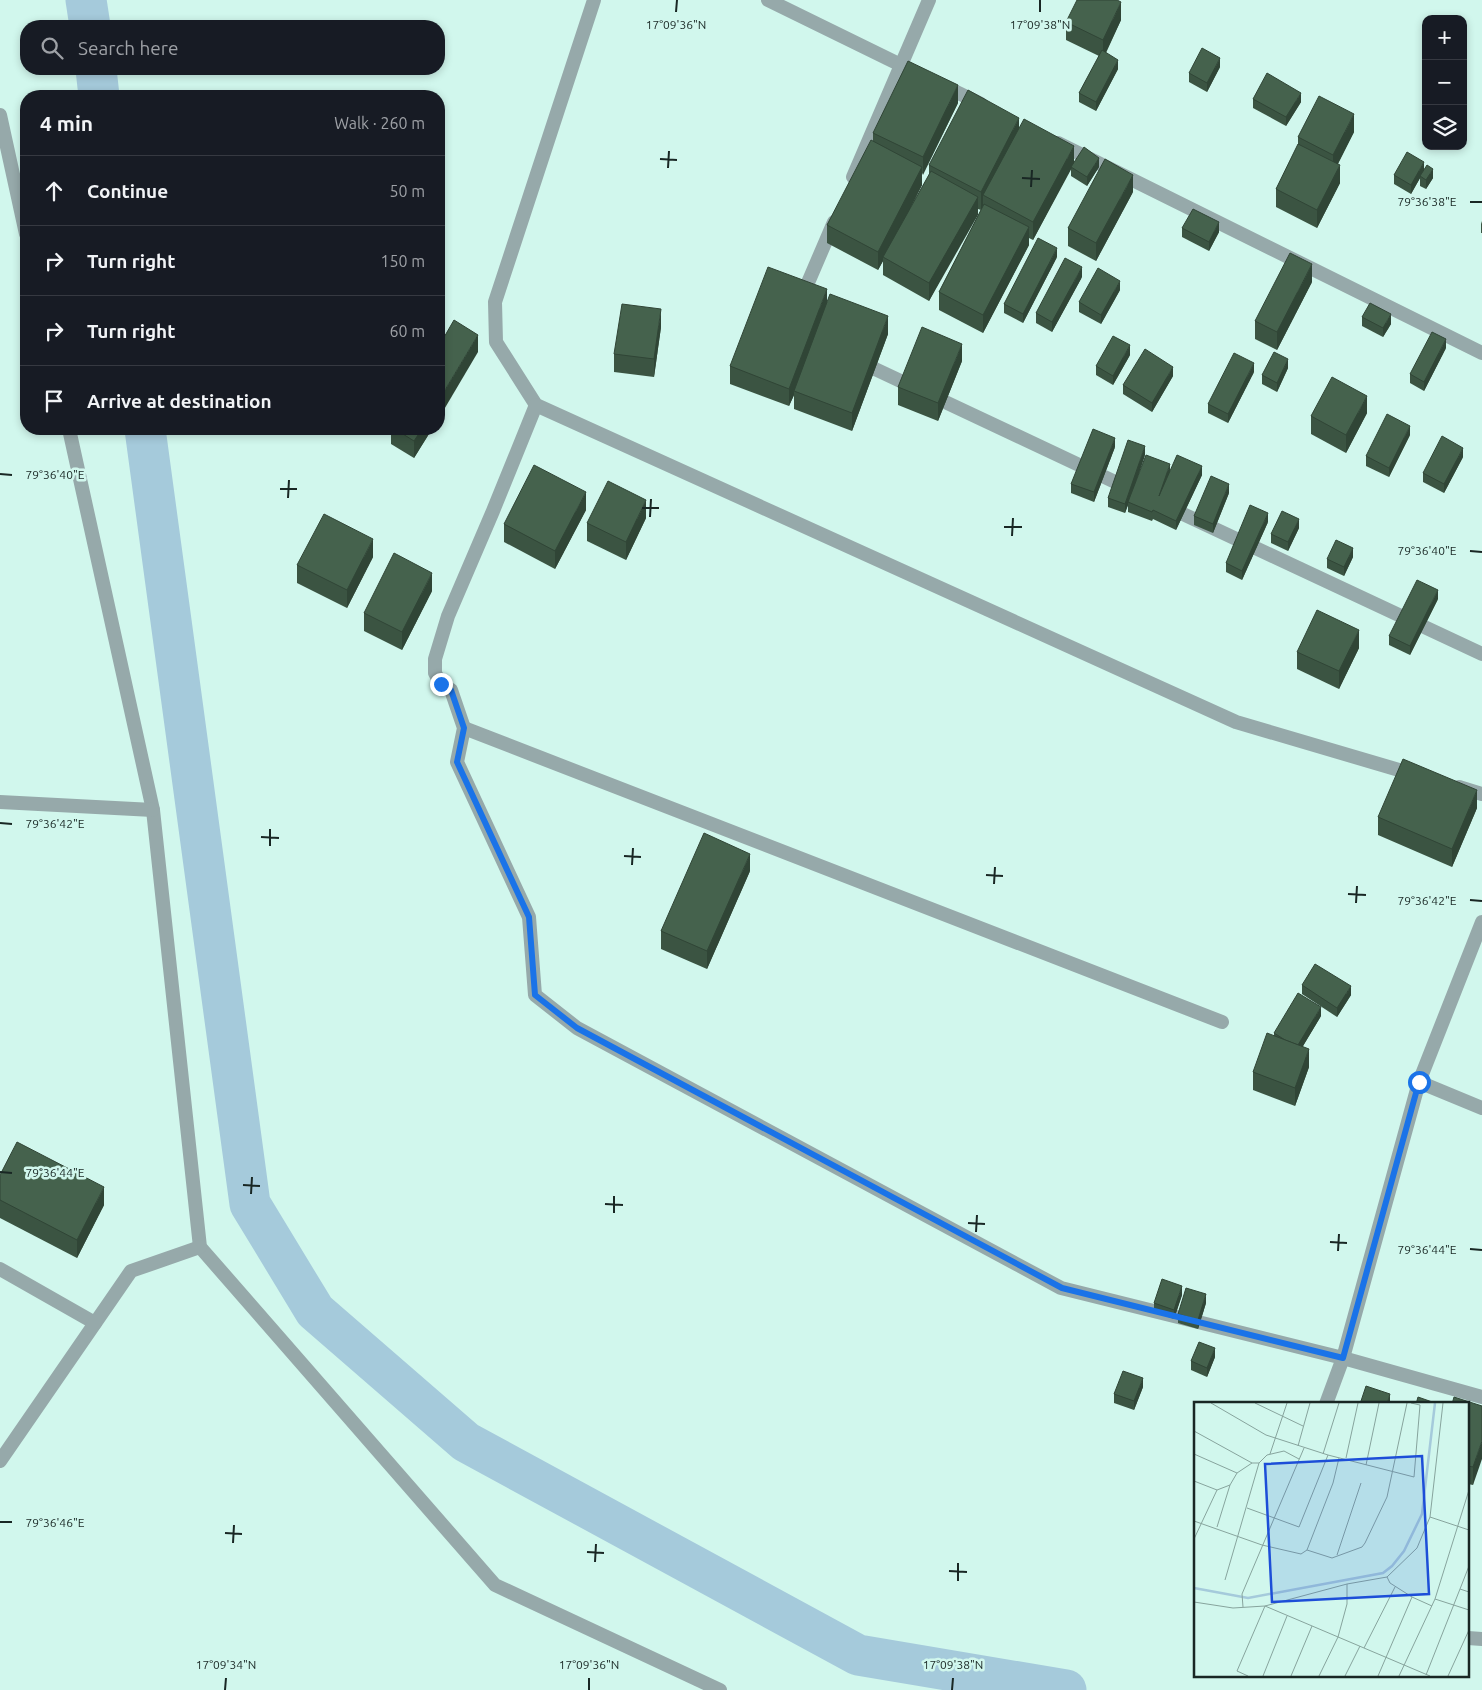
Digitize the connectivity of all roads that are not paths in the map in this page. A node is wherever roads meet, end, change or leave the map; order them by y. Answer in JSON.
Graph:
{"nodes":[{"id":1,"x":594,"y":0,"type":"edge"},
{"id":2,"x":768,"y":0,"type":"edge"},
{"id":3,"x":929,"y":0,"type":"edge"},
{"id":4,"x":901,"y":65,"type":"junction"},
{"id":5,"x":991,"y":109,"type":"edge"},
{"id":6,"x":0,"y":115,"type":"edge"},
{"id":7,"x":1044,"y":136,"type":"edge"},
{"id":8,"x":847,"y":192,"type":"edge"},
{"id":9,"x":20,"y":207,"type":"edge"},
{"id":10,"x":839,"y":210,"type":"edge"},
{"id":11,"x":796,"y":310,"type":"edge"},
{"id":12,"x":1482,"y":353,"type":"edge"},
{"id":13,"x":842,"y":354,"type":"edge"},
{"id":14,"x":536,"y":405,"type":"junction"},
{"id":15,"x":70,"y":435,"type":"edge"},
{"id":16,"x":1140,"y":493,"type":"edge"},
{"id":17,"x":1158,"y":502,"type":"edge"},
{"id":18,"x":1482,"y":654,"type":"edge"},
{"id":19,"x":464,"y":728,"type":"junction"},
{"id":20,"x":1425,"y":777,"type":"edge"},
{"id":21,"x":1444,"y":783,"type":"edge"},
{"id":22,"x":1482,"y":794,"type":"edge"},
{"id":23,"x":0,"y":802,"type":"edge"},
{"id":24,"x":153,"y":810,"type":"junction"},
{"id":25,"x":1482,"y":922,"type":"edge"},
{"id":26,"x":1222,"y":1022,"type":"dead end"},
{"id":27,"x":1419,"y":1082,"type":"junction"},
{"id":28,"x":1482,"y":1108,"type":"edge"},
{"id":29,"x":200,"y":1247,"type":"junction"},
{"id":30,"x":0,"y":1269,"type":"edge"},
{"id":31,"x":95,"y":1323,"type":"junction"},
{"id":32,"x":1343,"y":1358,"type":"junction"},
{"id":33,"x":1482,"y":1397,"type":"edge"},
{"id":34,"x":1327,"y":1402,"type":"edge"},
{"id":35,"x":0,"y":1461,"type":"edge"},
{"id":36,"x":720,"y":1690,"type":"edge"}],
"edges":[{"from":1,"to":14,"type":"street"},
{"from":2,"to":4,"type":"street"},
{"from":3,"to":4,"type":"street"},
{"from":4,"to":5,"type":"street"},
{"from":4,"to":8,"type":"street"},
{"from":6,"to":9,"type":"street"},
{"from":7,"to":12,"type":"street"},
{"from":10,"to":11,"type":"street"},
{"from":13,"to":16,"type":"street"},
{"from":14,"to":19,"type":"street"},
{"from":14,"to":20,"type":"street"},
{"from":15,"to":24,"type":"street"},
{"from":17,"to":18,"type":"street"},
{"from":19,"to":26,"type":"street"},
{"from":19,"to":32,"type":"street"},
{"from":21,"to":22,"type":"street"},
{"from":23,"to":24,"type":"street"},
{"from":24,"to":29,"type":"street"},
{"from":25,"to":27,"type":"street"},
{"from":27,"to":28,"type":"street"},
{"from":27,"to":32,"type":"street"},
{"from":29,"to":31,"type":"street"},
{"from":29,"to":36,"type":"street"},
{"from":30,"to":31,"type":"street"},
{"from":31,"to":35,"type":"street"},
{"from":32,"to":33,"type":"street"},
{"from":32,"to":34,"type":"street"}]}
